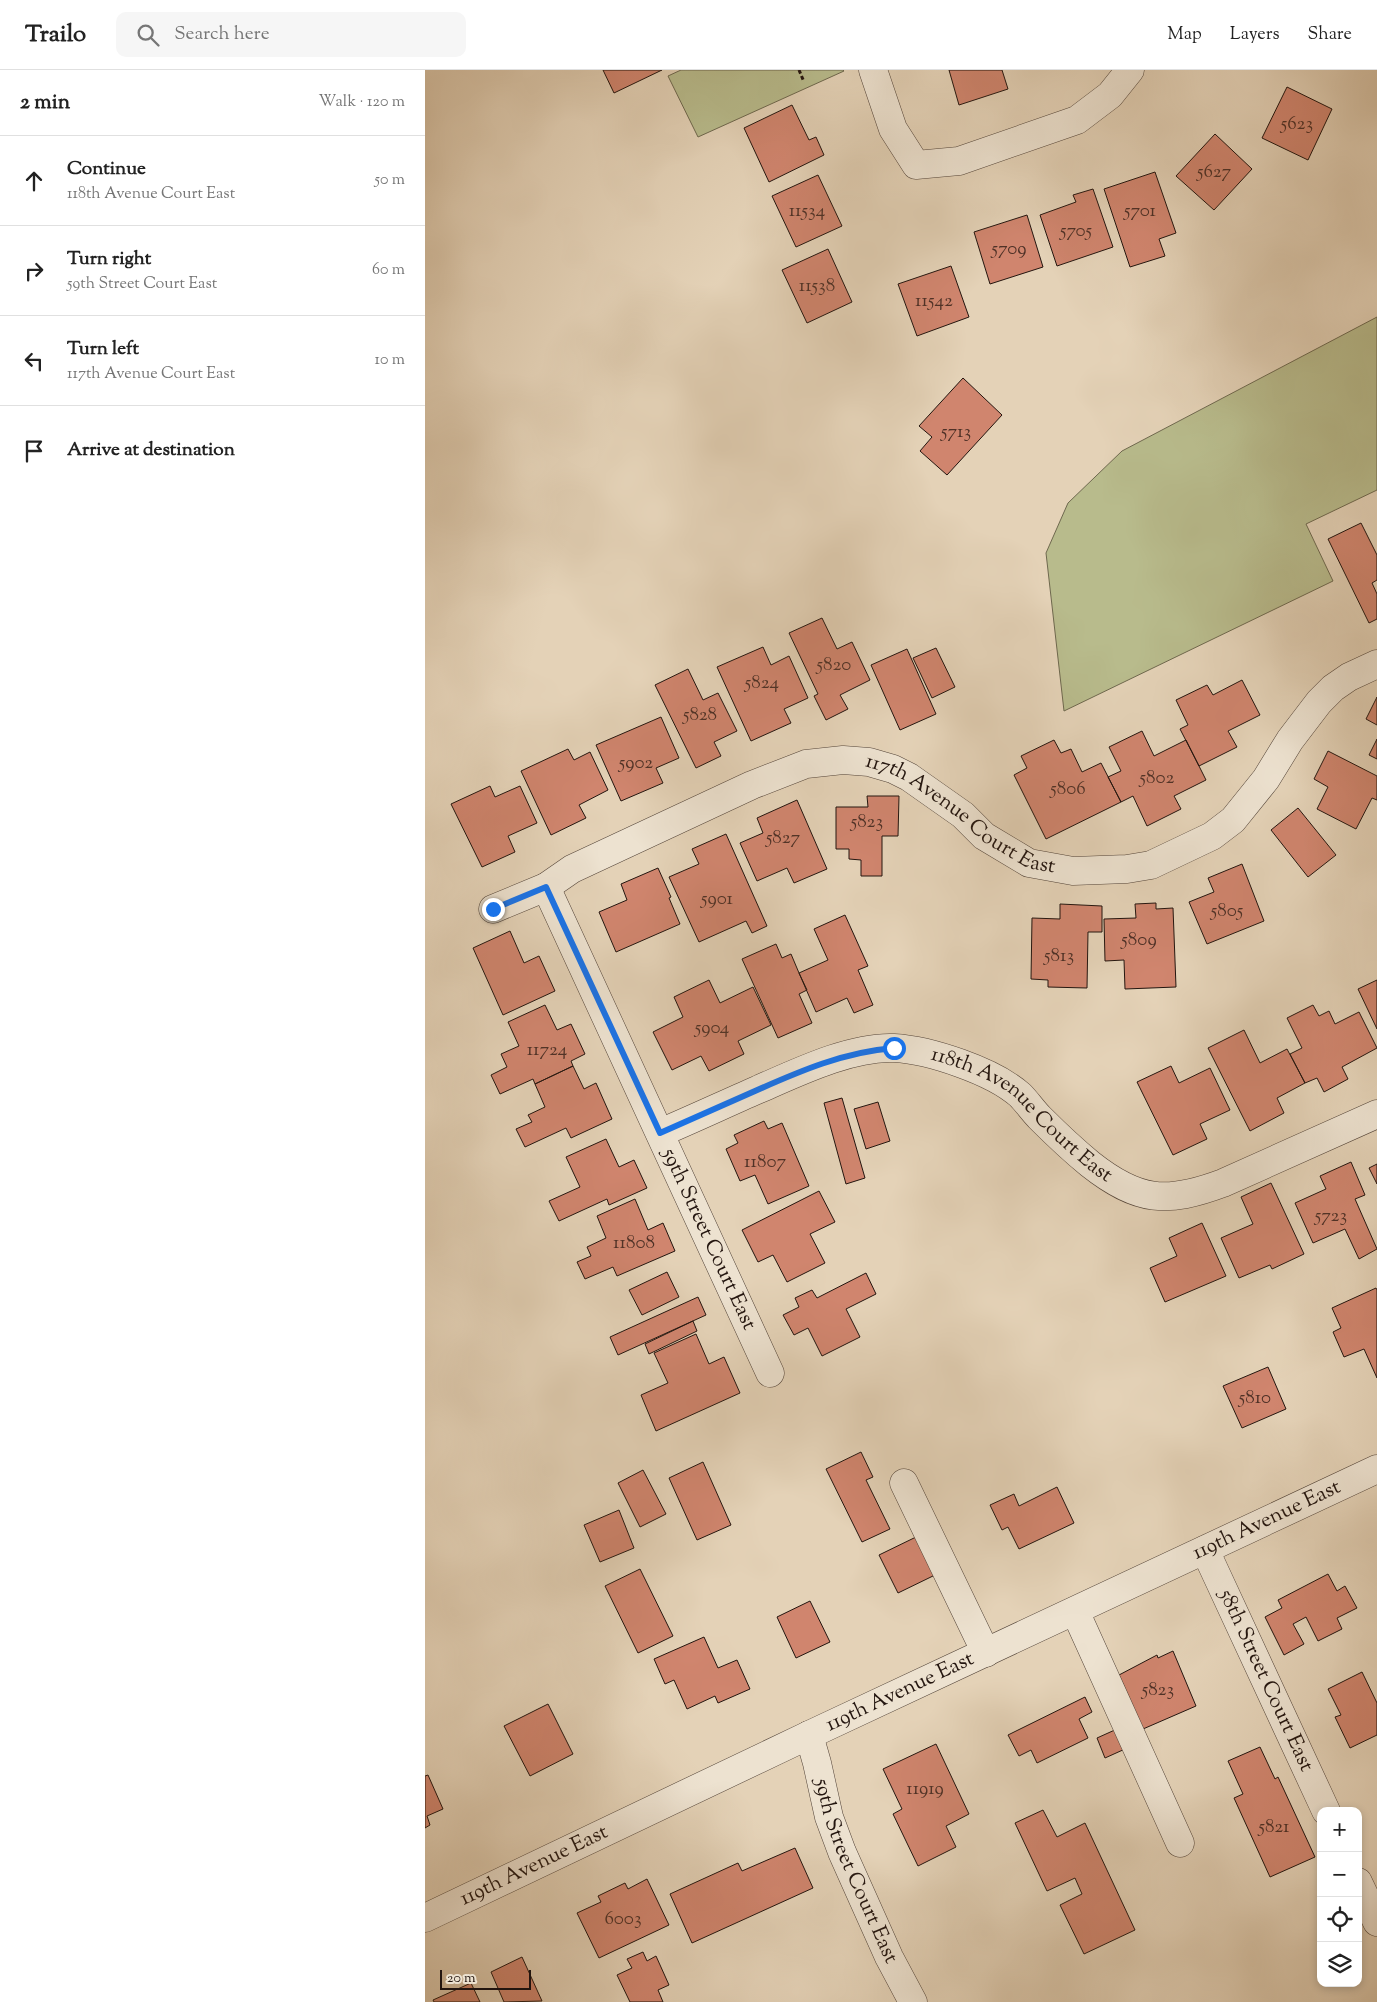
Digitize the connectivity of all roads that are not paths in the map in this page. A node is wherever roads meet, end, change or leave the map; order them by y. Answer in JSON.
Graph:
{"nodes":[{"id":1,"x":873,"y":70,"type":"edge"},
{"id":2,"x":1130,"y":70,"type":"edge"},
{"id":3,"x":1377,"y":664,"type":"edge"},
{"id":4,"x":546,"y":887,"type":"junction"},
{"id":5,"x":493,"y":909,"type":"dead end"},
{"id":6,"x":1377,"y":1114,"type":"edge"},
{"id":7,"x":660,"y":1133,"type":"junction"},
{"id":8,"x":770,"y":1373,"type":"dead end"},
{"id":9,"x":1377,"y":1469,"type":"edge"},
{"id":10,"x":904,"y":1483,"type":"dead end"},
{"id":11,"x":1205,"y":1550,"type":"junction"},
{"id":12,"x":1075,"y":1611,"type":"junction"},
{"id":13,"x":986,"y":1652,"type":"junction"},
{"id":14,"x":809,"y":1735,"type":"junction"},
{"id":15,"x":1323,"y":1807,"type":"edge"},
{"id":16,"x":1181,"y":1843,"type":"dead end"},
{"id":17,"x":1362,"y":1890,"type":"edge"},
{"id":18,"x":425,"y":1918,"type":"edge"},
{"id":19,"x":1377,"y":1922,"type":"edge"},
{"id":20,"x":913,"y":2002,"type":"edge"}],
"edges":[{"from":1,"to":2,"type":"street"},
{"from":3,"to":4,"type":"street","name":"117th Avenue Court East"},
{"from":4,"to":5,"type":"street","name":"117th Avenue Court East"},
{"from":4,"to":7,"type":"street","name":"59th Street Court East"},
{"from":6,"to":7,"type":"street","name":"118th Avenue Court East"},
{"from":7,"to":8,"type":"street","name":"59th Street Court East"},
{"from":9,"to":11,"type":"street","name":"119th Avenue East"},
{"from":10,"to":13,"type":"street"},
{"from":11,"to":12,"type":"street","name":"119th Avenue East"},
{"from":11,"to":15,"type":"street","name":"58th Street Court East"},
{"from":12,"to":13,"type":"street","name":"119th Avenue East"},
{"from":12,"to":16,"type":"street"},
{"from":13,"to":14,"type":"street","name":"119th Avenue East"},
{"from":14,"to":18,"type":"street","name":"119th Avenue East"},
{"from":14,"to":20,"type":"street","name":"59th Street Court East"},
{"from":17,"to":19,"type":"street"}]}
